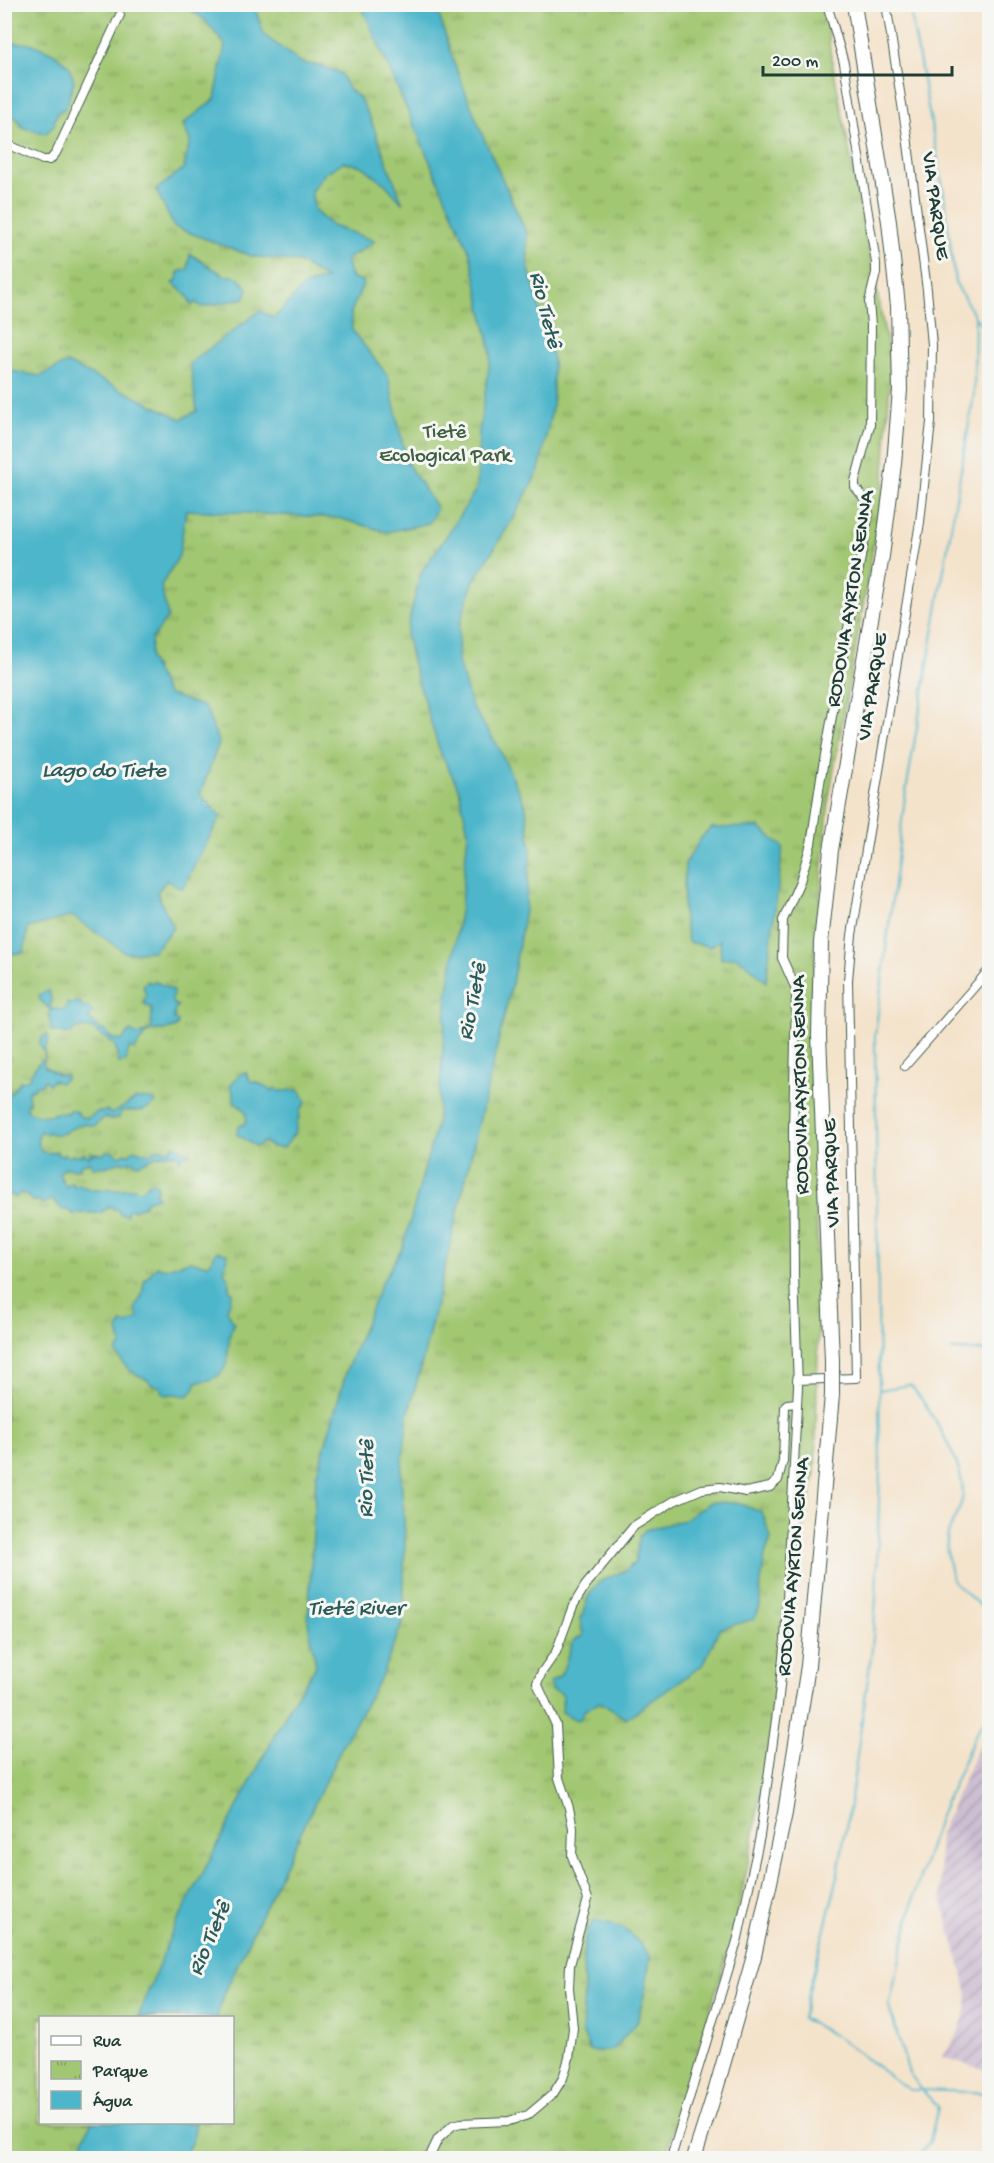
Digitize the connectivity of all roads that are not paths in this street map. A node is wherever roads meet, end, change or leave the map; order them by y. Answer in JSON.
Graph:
{"nodes":[{"id":1,"x":827,"y":4,"type":"edge"},
{"id":2,"x":854,"y":4,"type":"edge"},
{"id":3,"x":886,"y":4,"type":"edge"},
{"id":4,"x":120,"y":15,"type":"dead end"},
{"id":5,"x":4,"y":143,"type":"edge"},
{"id":6,"x":990,"y":969,"type":"edge"},
{"id":7,"x":905,"y":1066,"type":"dead end"},
{"id":8,"x":797,"y":1380,"type":"junction"},
{"id":9,"x":796,"y":1403,"type":"junction"},
{"id":10,"x":429,"y":2158,"type":"edge"},
{"id":11,"x":671,"y":2158,"type":"edge"},
{"id":12,"x":694,"y":2158,"type":"edge"}],
"edges":[{"from":1,"to":8,"type":"street"},
{"from":2,"to":12,"type":"highway","name":"RODOVIA AYRTON SENNA","bridge":true},
{"from":3,"to":8,"type":"street","name":"VIA PARQUE"},
{"from":4,"to":5,"type":"street"},
{"from":6,"to":7,"type":"street"},
{"from":8,"to":9,"type":"street"},
{"from":9,"to":10,"type":"street"},
{"from":9,"to":11,"type":"street"}]}
